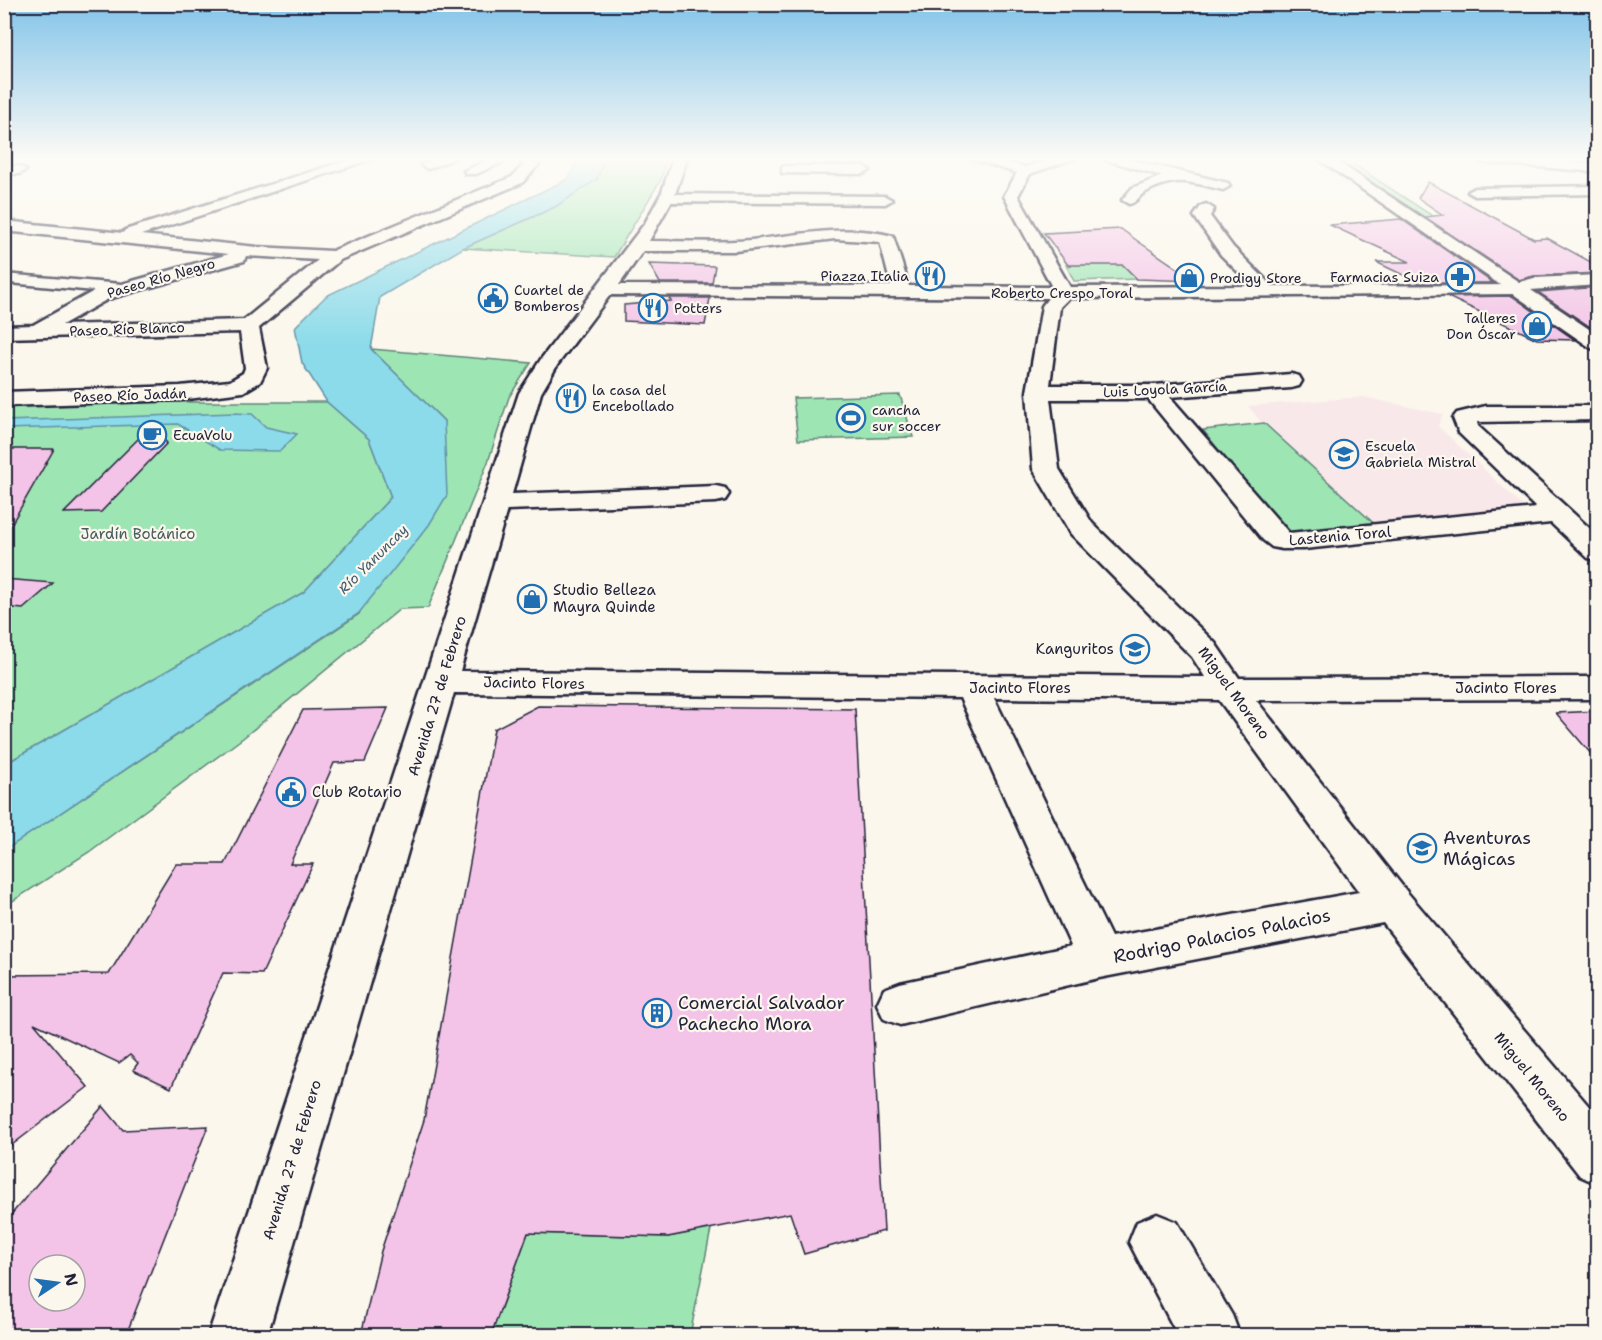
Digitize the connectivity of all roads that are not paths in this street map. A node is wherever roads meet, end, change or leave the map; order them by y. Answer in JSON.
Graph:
{"nodes":[{"id":1,"x":172,"y":221,"type":"edge"},
{"id":2,"x":419,"y":221,"type":"edge"},
{"id":3,"x":654,"y":221,"type":"edge"},
{"id":4,"x":1024,"y":221,"type":"edge"},
{"id":5,"x":1205,"y":221,"type":"edge"},
{"id":6,"x":1421,"y":221,"type":"edge"},
{"id":7,"x":1435,"y":221,"type":"edge"},
{"id":8,"x":7,"y":227,"type":"edge"},
{"id":9,"x":119,"y":237,"type":"junction"},
{"id":10,"x":639,"y":246,"type":"junction"},
{"id":11,"x":257,"y":252,"type":"junction"},
{"id":12,"x":334,"y":256,"type":"junction"},
{"id":13,"x":10,"y":278,"type":"dead end"},
{"id":14,"x":1598,"y":280,"type":"edge"},
{"id":15,"x":122,"y":288,"type":"junction"},
{"id":16,"x":1532,"y":288,"type":"junction"},
{"id":17,"x":1598,"y":289,"type":"edge"},
{"id":18,"x":607,"y":290,"type":"junction"},
{"id":19,"x":902,"y":292,"type":"junction"},
{"id":20,"x":1269,"y":293,"type":"junction"},
{"id":21,"x":1064,"y":294,"type":"junction"},
{"id":22,"x":1598,"y":325,"type":"edge"},
{"id":23,"x":249,"y":326,"type":"junction"},
{"id":24,"x":37,"y":331,"type":"junction"},
{"id":25,"x":4,"y":332,"type":"edge"},
{"id":26,"x":1598,"y":344,"type":"edge"},
{"id":27,"x":1291,"y":381,"type":"dead end"},
{"id":28,"x":1038,"y":392,"type":"junction"},
{"id":29,"x":1154,"y":392,"type":"junction"},
{"id":30,"x":4,"y":399,"type":"edge"},
{"id":31,"x":1598,"y":413,"type":"edge"},
{"id":32,"x":716,"y":494,"type":"dead end"},
{"id":33,"x":495,"y":503,"type":"junction"},
{"id":34,"x":1557,"y":514,"type":"junction"},
{"id":35,"x":1598,"y":552,"type":"edge"},
{"id":36,"x":442,"y":682,"type":"junction"},
{"id":37,"x":972,"y":687,"type":"junction"},
{"id":38,"x":1598,"y":688,"type":"edge"},
{"id":39,"x":1229,"y":689,"type":"junction"},
{"id":40,"x":1392,"y":904,"type":"junction"},
{"id":41,"x":1099,"y":959,"type":"junction"},
{"id":42,"x":900,"y":1004,"type":"dead end"},
{"id":43,"x":1598,"y":1158,"type":"edge"},
{"id":44,"x":1157,"y":1242,"type":"dead end"},
{"id":45,"x":237,"y":1335,"type":"edge"},
{"id":46,"x":1210,"y":1335,"type":"edge"}],
"edges":[{"from":1,"to":9,"type":"street"},
{"from":2,"to":12,"type":"street"},
{"from":3,"to":10,"type":"street","name":"Avenida 27 de Febrero"},
{"from":4,"to":21,"type":"street"},
{"from":5,"to":20,"type":"street"},
{"from":6,"to":16,"type":"street"},
{"from":7,"to":16,"type":"street"},
{"from":8,"to":9,"type":"street"},
{"from":9,"to":11,"type":"street"},
{"from":10,"to":18,"type":"street","name":"Avenida 27 de Febrero"},
{"from":10,"to":19,"type":"street"},
{"from":11,"to":12,"type":"street"},
{"from":11,"to":15,"type":"street","name":"Paseo Río Negro"},
{"from":12,"to":23,"type":"street"},
{"from":13,"to":15,"type":"street"},
{"from":14,"to":16,"type":"street","name":"Roberto Crespo Toral"},
{"from":15,"to":24,"type":"street","name":"Paseo Río Negro"},
{"from":16,"to":17,"type":"street","name":"Roberto Crespo Toral"},
{"from":16,"to":20,"type":"street","name":"Roberto Crespo Toral"},
{"from":16,"to":22,"type":"street"},
{"from":16,"to":26,"type":"street"},
{"from":18,"to":19,"type":"street","name":"Roberto Crespo Toral"},
{"from":18,"to":33,"type":"street","name":"Avenida 27 de Febrero"},
{"from":19,"to":21,"type":"street","name":"Roberto Crespo Toral"},
{"from":20,"to":21,"type":"street","name":"Roberto Crespo Toral"},
{"from":21,"to":28,"type":"street","name":"Miguel Moreno"},
{"from":23,"to":24,"type":"street","name":"Paseo Río Blanco"},
{"from":23,"to":30,"type":"street","name":"Paseo Río Jadán"},
{"from":24,"to":25,"type":"street","name":"Paseo Río Blanco"},
{"from":27,"to":29,"type":"street","name":"Luis Loyola García"},
{"from":28,"to":29,"type":"street","name":"Luis Loyola García"},
{"from":28,"to":39,"type":"street","name":"Miguel Moreno"},
{"from":29,"to":34,"type":"street","name":"Lastenia Toral"},
{"from":31,"to":34,"type":"street"},
{"from":32,"to":33,"type":"street"},
{"from":33,"to":36,"type":"street","name":"Avenida 27 de Febrero"},
{"from":34,"to":35,"type":"street"},
{"from":36,"to":37,"type":"street","name":"Jacinto Flores"},
{"from":36,"to":45,"type":"street","name":"Avenida 27 de Febrero"},
{"from":37,"to":39,"type":"street","name":"Jacinto Flores"},
{"from":37,"to":41,"type":"street","name":"Rodrigo Palacios Palacios"},
{"from":38,"to":39,"type":"street","name":"Jacinto Flores"},
{"from":39,"to":40,"type":"street","name":"Miguel Moreno"},
{"from":40,"to":41,"type":"street","name":"Rodrigo Palacios Palacios"},
{"from":40,"to":43,"type":"street","name":"Miguel Moreno"},
{"from":41,"to":42,"type":"street"},
{"from":44,"to":46,"type":"street"}]}
